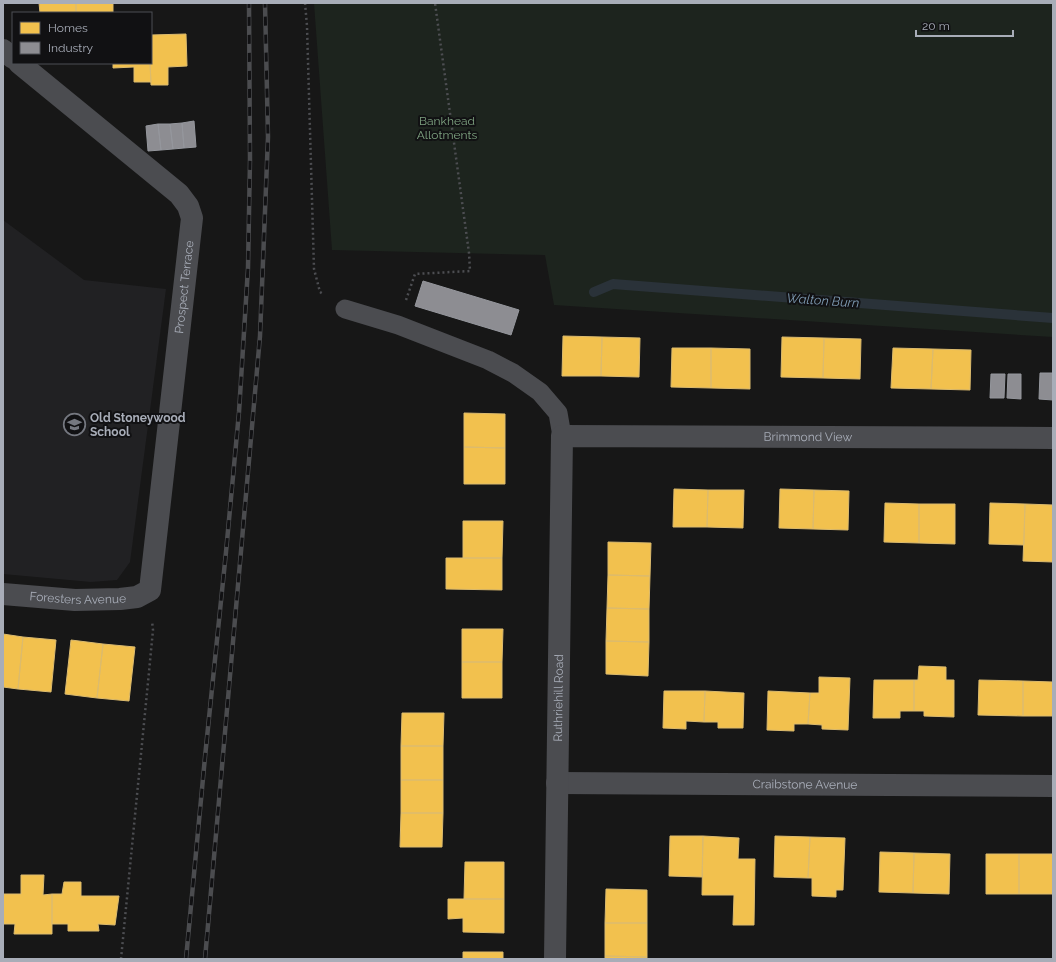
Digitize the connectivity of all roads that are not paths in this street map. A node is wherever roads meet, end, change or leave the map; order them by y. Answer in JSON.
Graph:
{"nodes":[{"id":1,"x":3,"y":50,"type":"edge"},
{"id":2,"x":12,"y":57,"type":"edge"},
{"id":3,"x":20,"y":64,"type":"edge"},
{"id":4,"x":345,"y":309,"type":"road end"},
{"id":5,"x":562,"y":436,"type":"junction"},
{"id":6,"x":1053,"y":438,"type":"edge"},
{"id":7,"x":150,"y":590,"type":"joint"},
{"id":8,"x":3,"y":594,"type":"edge"},
{"id":9,"x":557,"y":783,"type":"junction"},
{"id":10,"x":1053,"y":786,"type":"edge"},
{"id":11,"x":555,"y":959,"type":"edge"}],
"edges":[{"from":1,"to":2,"type":"street"},
{"from":3,"to":7,"type":"street","name":"Prospect Terrace"},
{"from":4,"to":5,"type":"lane"},
{"from":5,"to":6,"type":"street","name":"Brimmond View"},
{"from":5,"to":9,"type":"street","name":"Ruthriehill Road"},
{"from":7,"to":8,"type":"street","name":"Foresters Avenue"},
{"from":9,"to":10,"type":"street","name":"Craibstone Avenue"},
{"from":9,"to":11,"type":"street","name":"Ruthriehill Road"}]}
